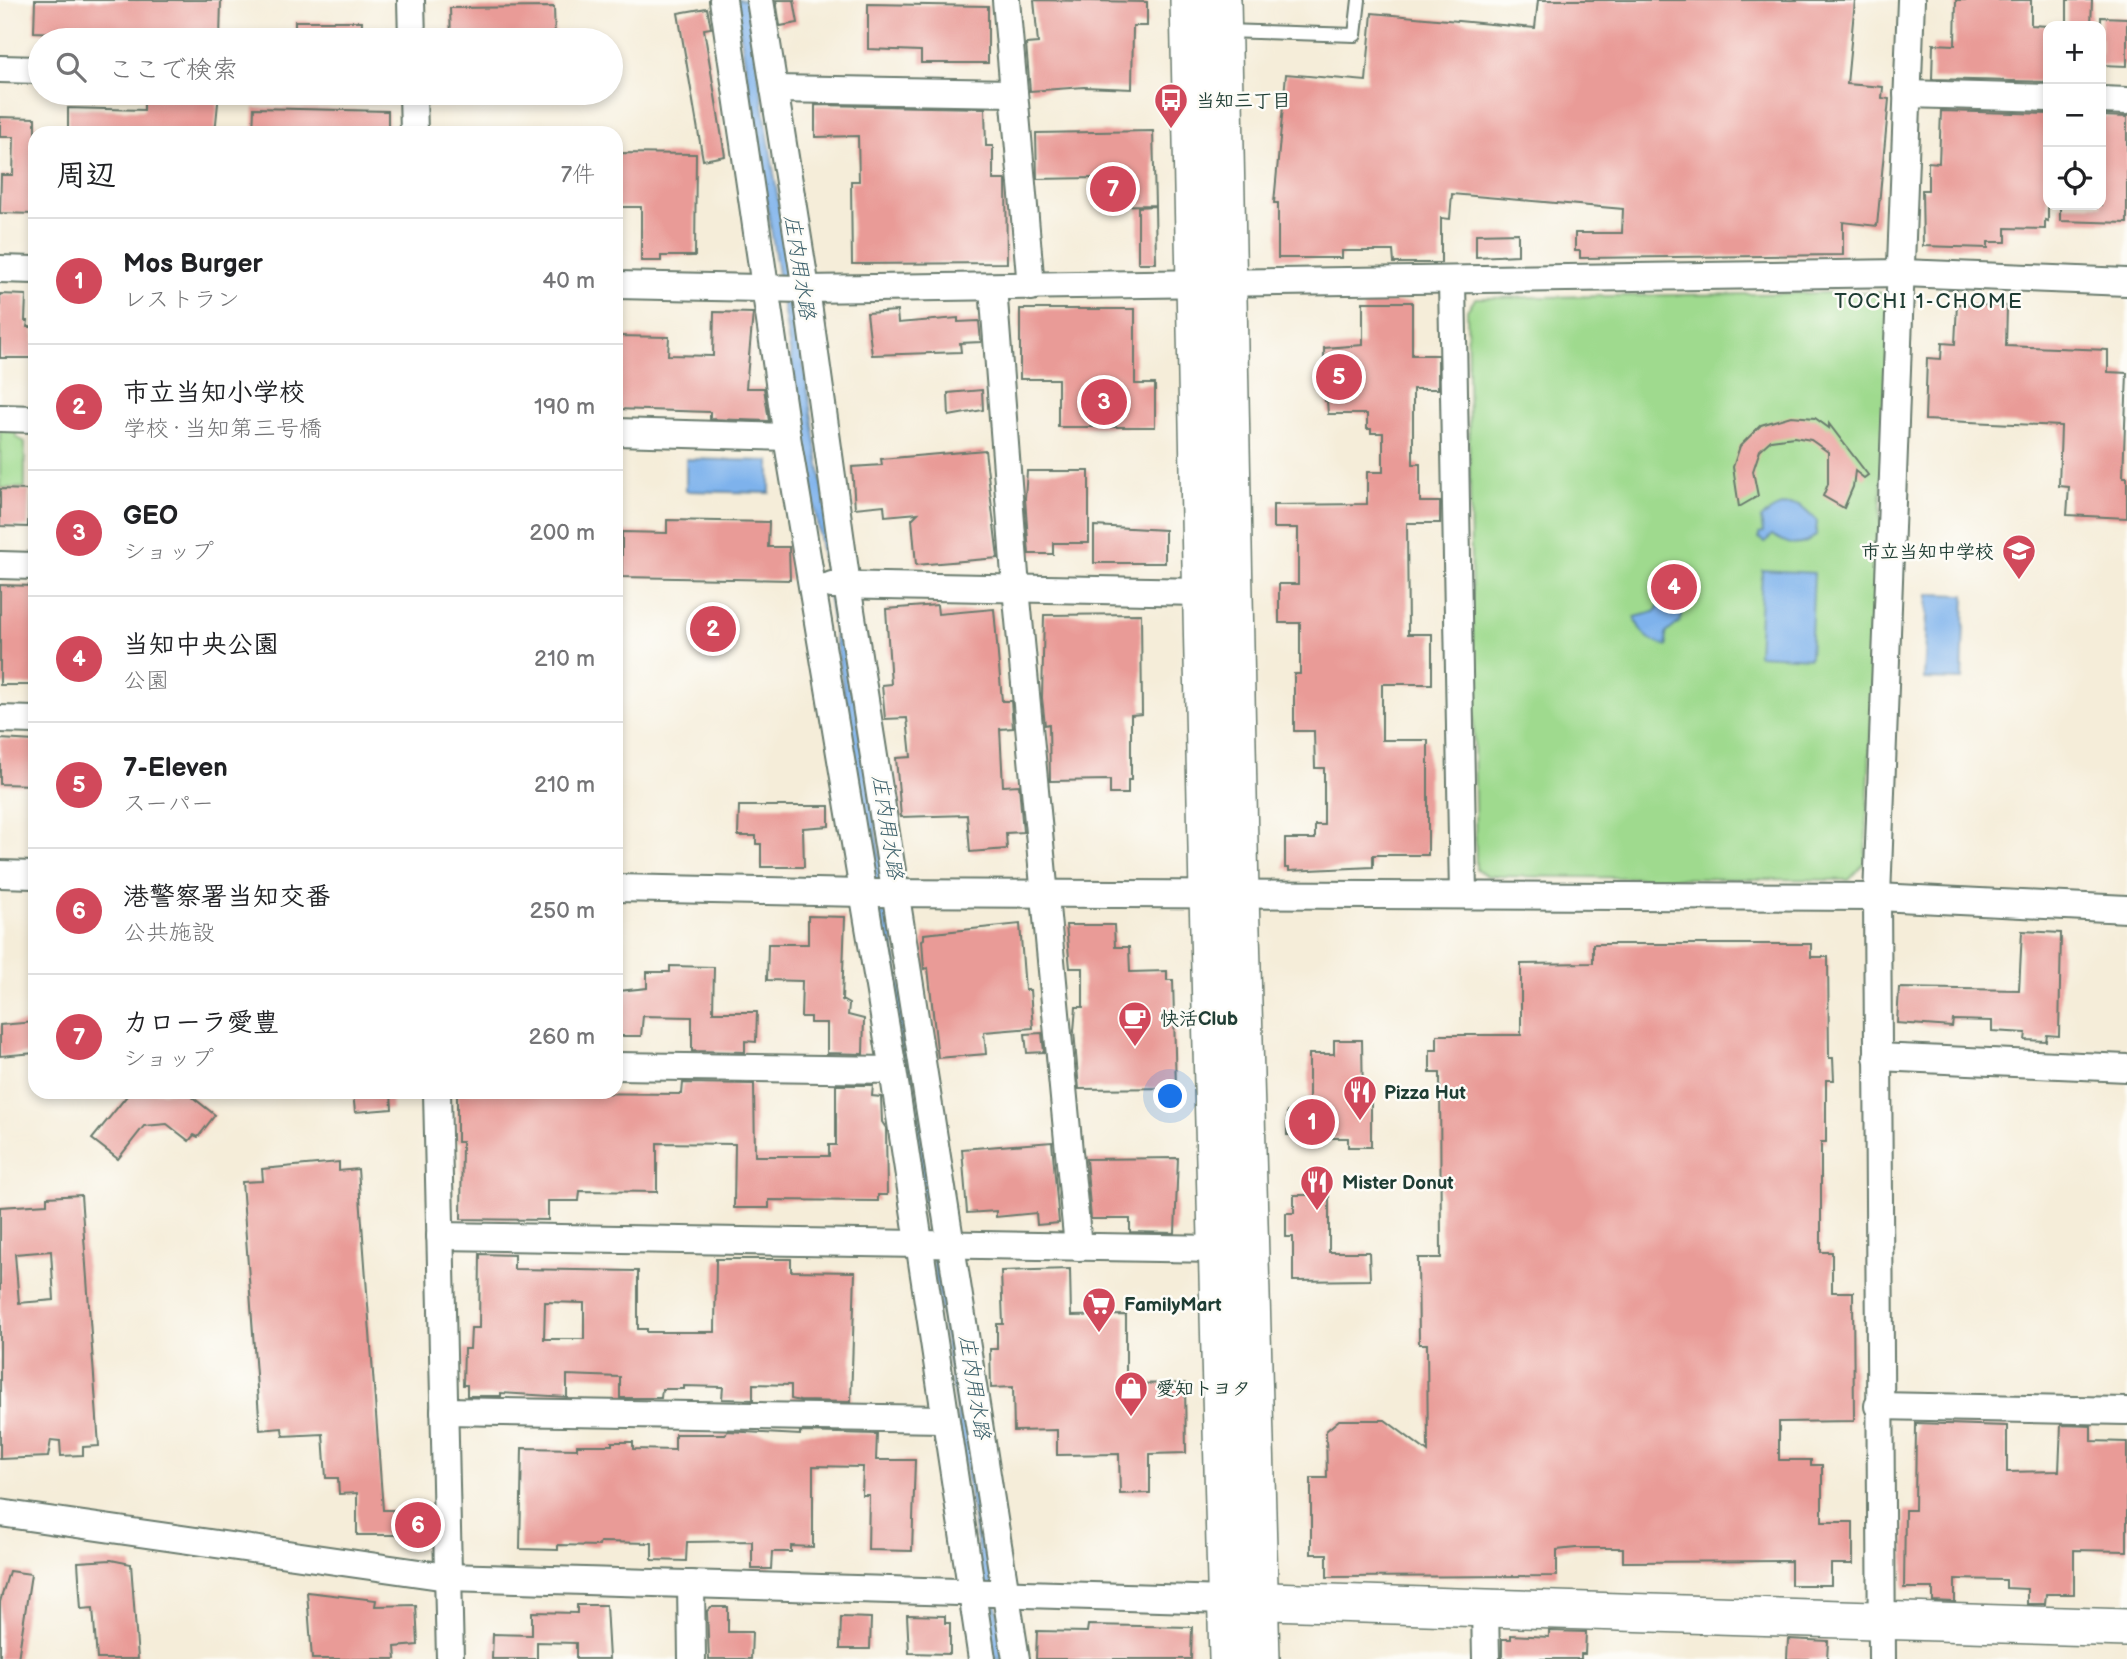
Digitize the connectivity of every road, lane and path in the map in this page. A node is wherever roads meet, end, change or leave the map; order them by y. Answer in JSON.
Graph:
{"nodes":[{"id":1,"x":411,"y":0,"type":"edge"},
{"id":2,"x":723,"y":0,"type":"edge"},
{"id":3,"x":760,"y":0,"type":"edge"},
{"id":4,"x":1006,"y":0,"type":"edge"},
{"id":5,"x":1189,"y":0,"type":"edge"},
{"id":6,"x":1359,"y":0,"type":"edge"},
{"id":7,"x":1911,"y":0,"type":"edge"},
{"id":8,"x":1222,"y":16,"type":"edge"},
{"id":9,"x":412,"y":28,"type":"edge"},
{"id":10,"x":0,"y":69,"type":"edge"},
{"id":11,"x":28,"y":70,"type":"edge"},
{"id":12,"x":774,"y":89,"type":"junction"},
{"id":13,"x":1014,"y":93,"type":"junction"},
{"id":14,"x":1907,"y":94,"type":"junction"},
{"id":15,"x":2043,"y":98,"type":"edge"},
{"id":16,"x":2106,"y":100,"type":"edge"},
{"id":17,"x":2127,"y":100,"type":"edge"},
{"id":18,"x":413,"y":105,"type":"edge"},
{"id":19,"x":414,"y":126,"type":"edge"},
{"id":20,"x":0,"y":269,"type":"edge"},
{"id":21,"x":28,"y":270,"type":"edge"},
{"id":22,"x":1902,"y":273,"type":"junction"},
{"id":23,"x":1452,"y":281,"type":"junction"},
{"id":24,"x":2127,"y":282,"type":"edge"},
{"id":25,"x":1212,"y":284,"type":"junction"},
{"id":26,"x":623,"y":285,"type":"edge"},
{"id":27,"x":993,"y":287,"type":"junction"},
{"id":28,"x":1031,"y":287,"type":"junction"},
{"id":29,"x":787,"y":289,"type":"junction"},
{"id":30,"x":0,"y":418,"type":"edge"},
{"id":31,"x":28,"y":419,"type":"edge"},
{"id":32,"x":623,"y":432,"type":"edge"},
{"id":33,"x":787,"y":437,"type":"junction"},
{"id":34,"x":0,"y":565,"type":"edge"},
{"id":35,"x":28,"y":566,"type":"edge"},
{"id":36,"x":830,"y":585,"type":"junction"},
{"id":37,"x":1016,"y":588,"type":"junction"},
{"id":38,"x":1201,"y":592,"type":"junction"},
{"id":39,"x":0,"y":719,"type":"edge"},
{"id":40,"x":28,"y":720,"type":"edge"},
{"id":41,"x":0,"y":874,"type":"edge"},
{"id":42,"x":28,"y":875,"type":"edge"},
{"id":43,"x":623,"y":888,"type":"edge"},
{"id":44,"x":880,"y":893,"type":"junction"},
{"id":45,"x":1043,"y":894,"type":"junction"},
{"id":46,"x":1224,"y":894,"type":"junction"},
{"id":47,"x":1463,"y":895,"type":"junction"},
{"id":48,"x":1877,"y":897,"type":"junction"},
{"id":49,"x":2127,"y":909,"type":"edge"},
{"id":50,"x":1877,"y":1057,"type":"junction"},
{"id":51,"x":623,"y":1066,"type":"edge"},
{"id":52,"x":2127,"y":1068,"type":"edge"},
{"id":53,"x":893,"y":1070,"type":"junction"},
{"id":54,"x":437,"y":1099,"type":"edge"},
{"id":55,"x":440,"y":1236,"type":"junction"},
{"id":56,"x":936,"y":1246,"type":"junction"},
{"id":57,"x":1078,"y":1247,"type":"junction"},
{"id":58,"x":1217,"y":1249,"type":"junction"},
{"id":59,"x":1878,"y":1406,"type":"junction"},
{"id":60,"x":443,"y":1410,"type":"junction"},
{"id":61,"x":2127,"y":1411,"type":"edge"},
{"id":62,"x":945,"y":1419,"type":"junction"},
{"id":63,"x":0,"y":1513,"type":"edge"},
{"id":64,"x":447,"y":1577,"type":"junction"},
{"id":65,"x":691,"y":1584,"type":"junction"},
{"id":66,"x":989,"y":1593,"type":"junction"},
{"id":67,"x":1243,"y":1600,"type":"junction"},
{"id":68,"x":1485,"y":1607,"type":"junction"},
{"id":69,"x":1882,"y":1620,"type":"junction"},
{"id":70,"x":2127,"y":1628,"type":"edge"},
{"id":71,"x":450,"y":1659,"type":"edge"},
{"id":72,"x":692,"y":1659,"type":"edge"},
{"id":73,"x":982,"y":1659,"type":"edge"},
{"id":74,"x":1016,"y":1659,"type":"edge"},
{"id":75,"x":1228,"y":1659,"type":"edge"},
{"id":76,"x":1261,"y":1659,"type":"edge"},
{"id":77,"x":1486,"y":1659,"type":"edge"},
{"id":78,"x":1882,"y":1659,"type":"edge"}],
"edges":[{"from":1,"to":9,"type":"street"},
{"from":2,"to":29,"type":"street"},
{"from":3,"to":12,"type":"street"},
{"from":4,"to":13,"type":"street"},
{"from":5,"to":25,"type":"street"},
{"from":6,"to":8,"type":"lane"},
{"from":7,"to":14,"type":"street"},
{"from":8,"to":25,"type":"street"},
{"from":10,"to":11,"type":"street"},
{"from":12,"to":13,"type":"street"},
{"from":12,"to":29,"type":"street"},
{"from":13,"to":28,"type":"street"},
{"from":14,"to":15,"type":"street"},
{"from":14,"to":22,"type":"street"},
{"from":16,"to":17,"type":"street"},
{"from":18,"to":19,"type":"street"},
{"from":20,"to":21,"type":"street"},
{"from":22,"to":23,"type":"street"},
{"from":22,"to":24,"type":"street"},
{"from":22,"to":48,"type":"street"},
{"from":23,"to":25,"type":"street"},
{"from":23,"to":47,"type":"street"},
{"from":25,"to":28,"type":"street"},
{"from":25,"to":38,"type":"street"},
{"from":25,"to":46,"type":"street"},
{"from":26,"to":29,"type":"street"},
{"from":27,"to":28,"type":"street"},
{"from":27,"to":29,"type":"street"},
{"from":27,"to":37,"type":"street"},
{"from":29,"to":33,"type":"street"},
{"from":29,"to":36,"type":"street"},
{"from":30,"to":31,"type":"street"},
{"from":32,"to":33,"type":"street"},
{"from":33,"to":36,"type":"street"},
{"from":34,"to":35,"type":"street"},
{"from":36,"to":37,"type":"street"},
{"from":36,"to":44,"type":"street"},
{"from":37,"to":38,"type":"street"},
{"from":37,"to":45,"type":"street"},
{"from":38,"to":46,"type":"street"},
{"from":39,"to":40,"type":"street"},
{"from":41,"to":42,"type":"street"},
{"from":43,"to":44,"type":"street"},
{"from":44,"to":45,"type":"street"},
{"from":44,"to":53,"type":"street"},
{"from":44,"to":56,"type":"street"},
{"from":45,"to":46,"type":"street"},
{"from":45,"to":57,"type":"street"},
{"from":46,"to":47,"type":"street"},
{"from":46,"to":58,"type":"street"},
{"from":46,"to":67,"type":"street"},
{"from":47,"to":48,"type":"street"},
{"from":48,"to":49,"type":"street"},
{"from":48,"to":50,"type":"street"},
{"from":50,"to":52,"type":"street"},
{"from":50,"to":59,"type":"street"},
{"from":51,"to":53,"type":"street"},
{"from":53,"to":56,"type":"street"},
{"from":54,"to":55,"type":"street"},
{"from":55,"to":56,"type":"street"},
{"from":55,"to":60,"type":"street"},
{"from":56,"to":57,"type":"street"},
{"from":56,"to":62,"type":"street"},
{"from":56,"to":66,"type":"street"},
{"from":57,"to":58,"type":"street"},
{"from":58,"to":67,"type":"street"},
{"from":59,"to":61,"type":"street"},
{"from":59,"to":69,"type":"street"},
{"from":60,"to":62,"type":"street"},
{"from":60,"to":64,"type":"street"},
{"from":62,"to":66,"type":"street"},
{"from":63,"to":64,"type":"street"},
{"from":64,"to":65,"type":"street"},
{"from":64,"to":71,"type":"street"},
{"from":65,"to":66,"type":"street"},
{"from":65,"to":72,"type":"street"},
{"from":66,"to":67,"type":"street"},
{"from":66,"to":73,"type":"street"},
{"from":66,"to":74,"type":"street"},
{"from":67,"to":68,"type":"street"},
{"from":67,"to":75,"type":"street"},
{"from":67,"to":76,"type":"street"},
{"from":68,"to":69,"type":"street"},
{"from":68,"to":77,"type":"street"},
{"from":69,"to":70,"type":"street"},
{"from":69,"to":78,"type":"street"}]}
